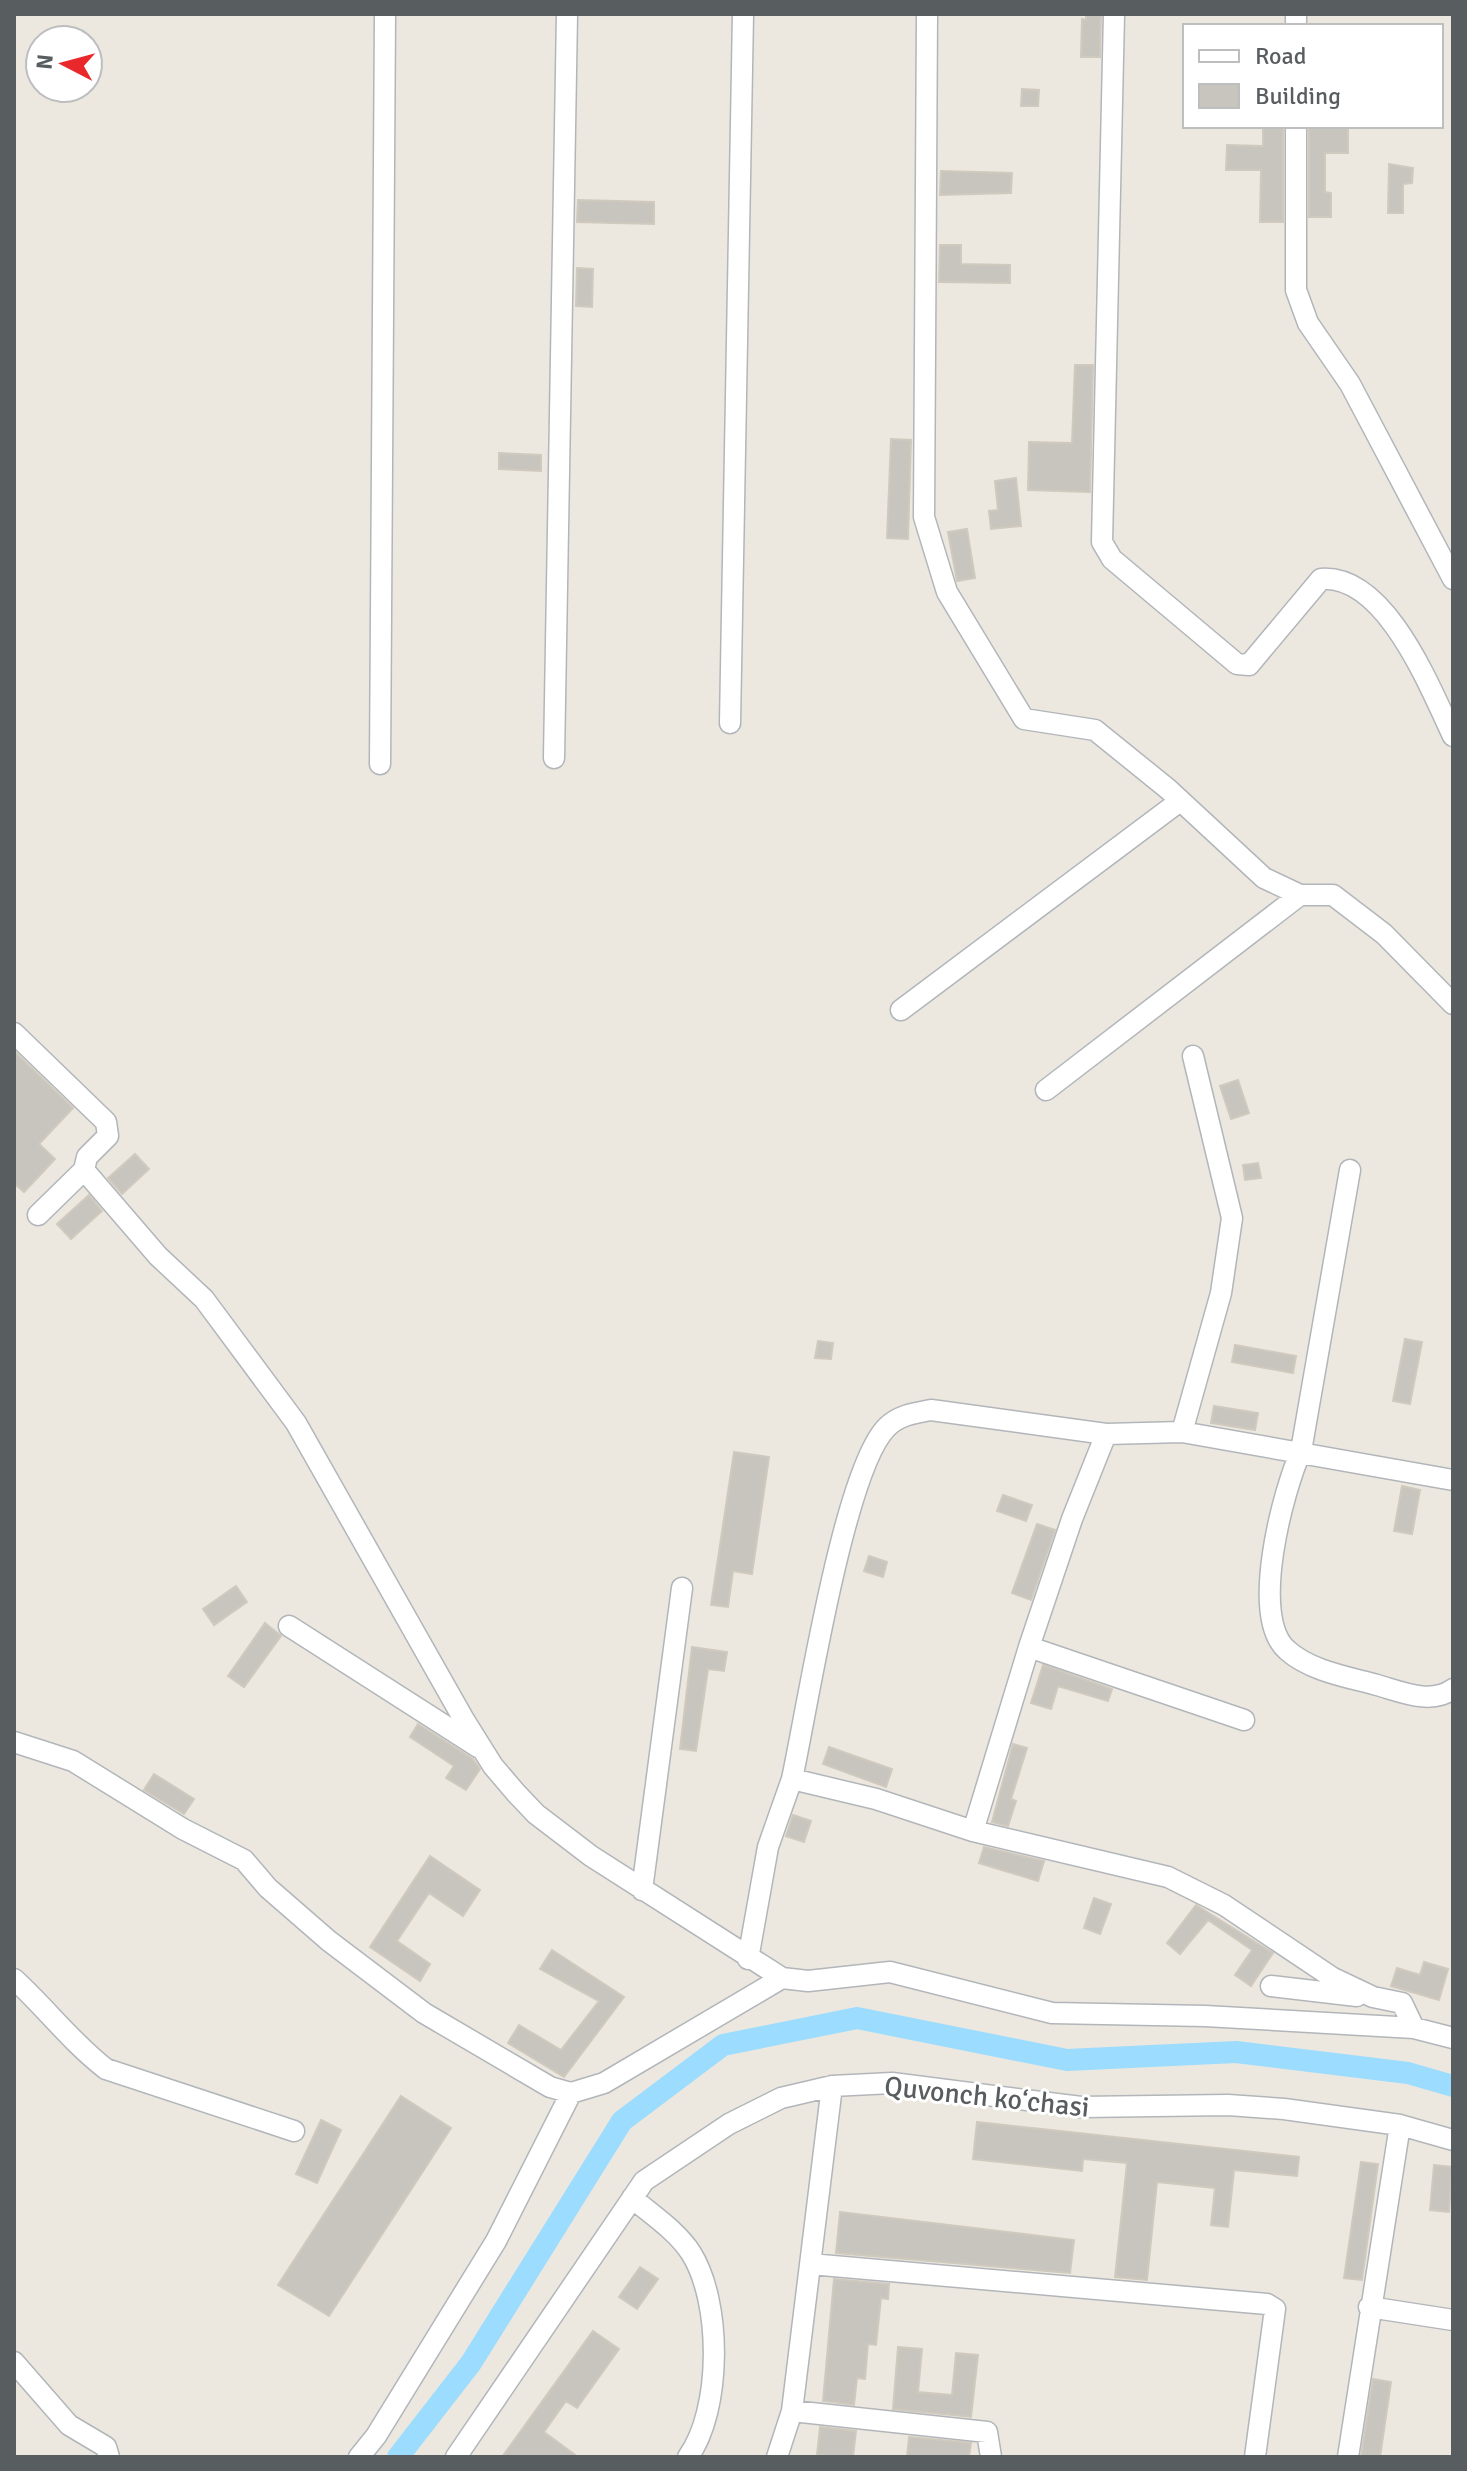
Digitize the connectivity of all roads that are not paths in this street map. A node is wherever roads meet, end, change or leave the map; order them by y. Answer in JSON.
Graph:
{"nodes":[{"id":1,"x":385,"y":14,"type":"edge"},
{"id":2,"x":567,"y":14,"type":"edge"},
{"id":3,"x":743,"y":14,"type":"edge"},
{"id":4,"x":927,"y":14,"type":"edge"},
{"id":5,"x":1114,"y":14,"type":"edge"},
{"id":6,"x":1296,"y":128,"type":"edge"},
{"id":7,"x":1453,"y":579,"type":"edge"},
{"id":8,"x":730,"y":723,"type":"dead end"},
{"id":9,"x":1453,"y":736,"type":"edge"},
{"id":10,"x":554,"y":758,"type":"dead end"},
{"id":11,"x":380,"y":764,"type":"dead end"},
{"id":12,"x":1180,"y":801,"type":"junction"},
{"id":13,"x":1300,"y":895,"type":"junction"},
{"id":14,"x":1453,"y":1004,"type":"edge"},
{"id":15,"x":901,"y":1010,"type":"dead end"},
{"id":16,"x":14,"y":1033,"type":"edge"},
{"id":17,"x":1193,"y":1056,"type":"dead end"},
{"id":18,"x":1046,"y":1090,"type":"dead end"},
{"id":19,"x":84,"y":1170,"type":"junction"},
{"id":20,"x":1350,"y":1170,"type":"dead end"},
{"id":21,"x":38,"y":1215,"type":"dead end"},
{"id":22,"x":1182,"y":1432,"type":"junction"},
{"id":23,"x":1106,"y":1434,"type":"junction"},
{"id":24,"x":1301,"y":1451,"type":"junction"},
{"id":25,"x":1453,"y":1480,"type":"edge"},
{"id":26,"x":682,"y":1588,"type":"dead end"},
{"id":27,"x":289,"y":1626,"type":"dead end"},
{"id":28,"x":1029,"y":1647,"type":"junction"},
{"id":29,"x":1453,"y":1689,"type":"edge"},
{"id":30,"x":1244,"y":1720,"type":"dead end"},
{"id":31,"x":14,"y":1742,"type":"edge"},
{"id":32,"x":484,"y":1752,"type":"junction"},
{"id":33,"x":792,"y":1779,"type":"junction"},
{"id":34,"x":973,"y":1831,"type":"junction"},
{"id":35,"x":642,"y":1890,"type":"junction"},
{"id":36,"x":748,"y":1959,"type":"junction"},
{"id":37,"x":782,"y":1978,"type":"junction"},
{"id":38,"x":14,"y":1979,"type":"edge"},
{"id":39,"x":1271,"y":1986,"type":"dead end"},
{"id":40,"x":1373,"y":1997,"type":"junction"},
{"id":41,"x":1414,"y":2028,"type":"junction"},
{"id":42,"x":1453,"y":2038,"type":"edge"},
{"id":43,"x":832,"y":2086,"type":"junction"},
{"id":44,"x":571,"y":2093,"type":"junction"},
{"id":45,"x":1400,"y":2125,"type":"junction"},
{"id":46,"x":294,"y":2131,"type":"dead end"},
{"id":47,"x":1453,"y":2140,"type":"edge"},
{"id":48,"x":632,"y":2198,"type":"junction"},
{"id":49,"x":810,"y":2264,"type":"junction"},
{"id":50,"x":1369,"y":2307,"type":"junction"},
{"id":51,"x":1453,"y":2320,"type":"edge"},
{"id":52,"x":14,"y":2362,"type":"edge"},
{"id":53,"x":792,"y":2411,"type":"junction"},
{"id":54,"x":109,"y":2457,"type":"edge"},
{"id":55,"x":359,"y":2457,"type":"edge"},
{"id":56,"x":456,"y":2457,"type":"edge"},
{"id":57,"x":688,"y":2457,"type":"edge"},
{"id":58,"x":777,"y":2457,"type":"edge"},
{"id":59,"x":991,"y":2457,"type":"edge"},
{"id":60,"x":1255,"y":2457,"type":"edge"},
{"id":61,"x":1348,"y":2457,"type":"edge"}],
"edges":[{"from":1,"to":11,"type":"street"},
{"from":2,"to":10,"type":"street"},
{"from":3,"to":8,"type":"street"},
{"from":4,"to":12,"type":"street"},
{"from":5,"to":9,"type":"street"},
{"from":6,"to":7,"type":"street"},
{"from":12,"to":13,"type":"street"},
{"from":12,"to":15,"type":"street"},
{"from":13,"to":14,"type":"street"},
{"from":13,"to":18,"type":"street"},
{"from":16,"to":19,"type":"street"},
{"from":17,"to":22,"type":"street"},
{"from":19,"to":21,"type":"street"},
{"from":19,"to":32,"type":"street"},
{"from":20,"to":24,"type":"street"},
{"from":22,"to":23,"type":"street"},
{"from":22,"to":24,"type":"street"},
{"from":23,"to":28,"type":"street"},
{"from":23,"to":33,"type":"street"},
{"from":24,"to":25,"type":"street"},
{"from":24,"to":29,"type":"street"},
{"from":26,"to":35,"type":"street"},
{"from":27,"to":32,"type":"street"},
{"from":28,"to":30,"type":"street"},
{"from":28,"to":34,"type":"street"},
{"from":31,"to":44,"type":"street"},
{"from":32,"to":35,"type":"street"},
{"from":33,"to":34,"type":"street"},
{"from":33,"to":36,"type":"street"},
{"from":34,"to":40,"type":"street"},
{"from":35,"to":36,"type":"street"},
{"from":36,"to":37,"type":"street"},
{"from":37,"to":41,"type":"street"},
{"from":37,"to":44,"type":"street"},
{"from":38,"to":46,"type":"street"},
{"from":39,"to":40,"type":"street"},
{"from":40,"to":41,"type":"street"},
{"from":41,"to":42,"type":"street"},
{"from":43,"to":45,"type":"street","name":"Quvonch koʻchasi"},
{"from":43,"to":48,"type":"street","name":"Quvonch koʻchasi"},
{"from":43,"to":49,"type":"street"},
{"from":44,"to":55,"type":"street"},
{"from":45,"to":47,"type":"street","name":"Quvonch koʻchasi"},
{"from":45,"to":50,"type":"street"},
{"from":48,"to":56,"type":"street","name":"Quvonch koʻchasi"},
{"from":48,"to":57,"type":"street"},
{"from":49,"to":53,"type":"street"},
{"from":49,"to":60,"type":"street"},
{"from":50,"to":51,"type":"street"},
{"from":50,"to":61,"type":"street"},
{"from":52,"to":54,"type":"street"},
{"from":53,"to":58,"type":"street"},
{"from":53,"to":59,"type":"street"}]}
